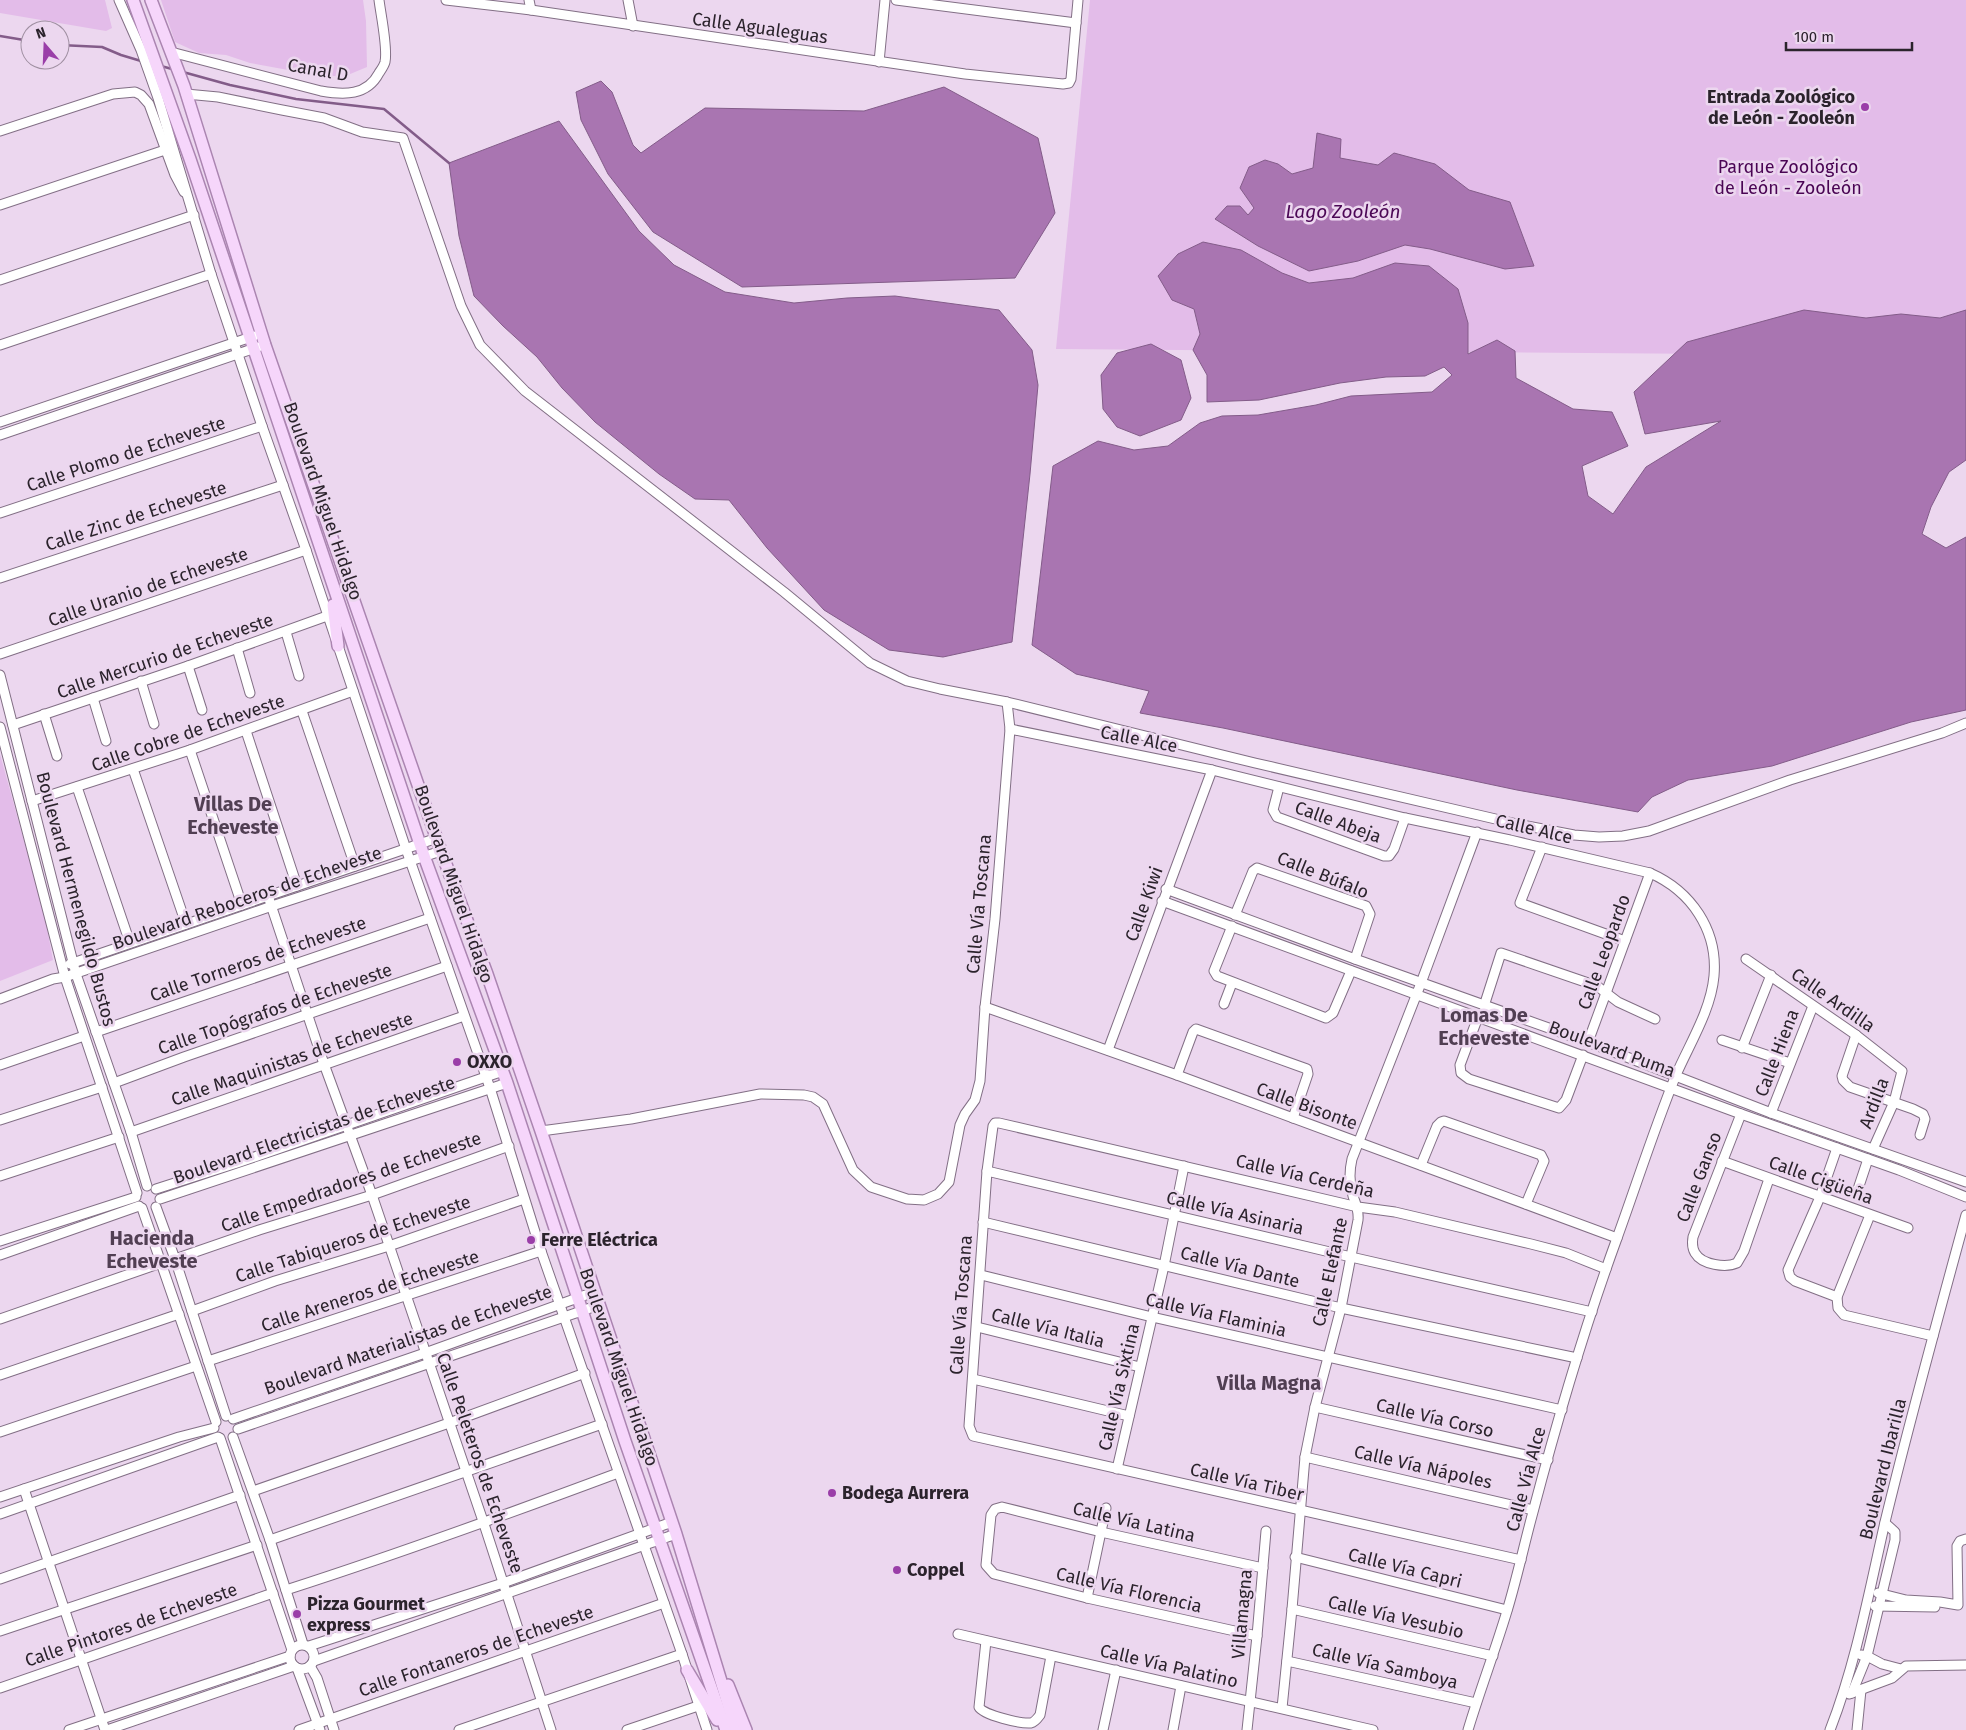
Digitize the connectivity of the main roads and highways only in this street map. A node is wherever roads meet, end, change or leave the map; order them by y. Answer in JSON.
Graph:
{"nodes":[{"id":1,"x":133,"y":0,"type":"edge"},
{"id":2,"x":151,"y":0,"type":"edge"},
{"id":3,"x":259,"y":347,"type":"junction"},
{"id":4,"x":326,"y":566,"type":"junction"},
{"id":5,"x":338,"y":646,"type":"road end"},
{"id":6,"x":705,"y":1634,"type":"junction"},
{"id":7,"x":687,"y":1670,"type":"road end"},
{"id":8,"x":724,"y":1730,"type":"edge"},
{"id":9,"x":736,"y":1730,"type":"edge"},
{"id":10,"x":746,"y":1730,"type":"edge"}],
"edges":[{"from":1,"to":3,"type":"main road","name":"Boulevard Miguel Hidalgo"},
{"from":2,"to":3,"type":"main road","name":"Boulevard Miguel Hidalgo"},
{"from":3,"to":4,"type":"main road","name":"Boulevard Miguel Hidalgo"},
{"from":3,"to":6,"type":"main road","name":"Boulevard Miguel Hidalgo"},
{"from":4,"to":5,"type":"main road"},
{"from":4,"to":8,"type":"main road","name":"Boulevard Miguel Hidalgo"},
{"from":6,"to":9,"type":"main road","name":"Boulevard Miguel Hidalgo"},
{"from":6,"to":10,"type":"main road"},
{"from":7,"to":8,"type":"main road"}]}
